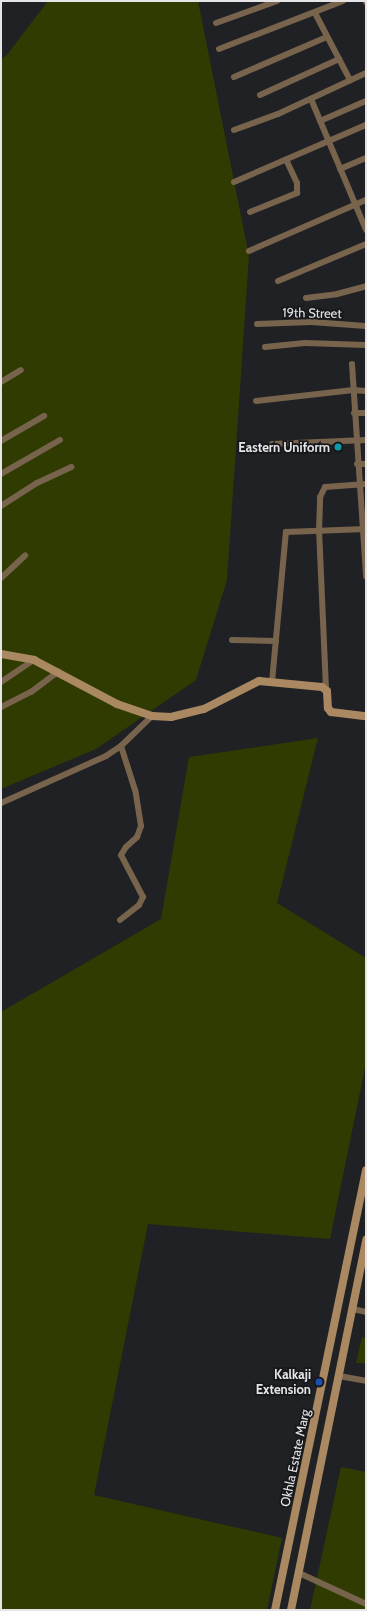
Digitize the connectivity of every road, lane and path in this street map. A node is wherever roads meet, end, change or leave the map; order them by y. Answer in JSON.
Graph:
{"nodes":[{"id":1,"x":277,"y":1,"type":"edge"},
{"id":2,"x":344,"y":1,"type":"edge"},
{"id":3,"x":315,"y":13,"type":"junction"},
{"id":4,"x":216,"y":23,"type":"dead end"},
{"id":5,"x":327,"y":37,"type":"junction"},
{"id":6,"x":219,"y":49,"type":"dead end"},
{"id":7,"x":339,"y":59,"type":"junction"},
{"id":8,"x":366,"y":73,"type":"edge"},
{"id":9,"x":234,"y":77,"type":"dead end"},
{"id":10,"x":350,"y":80,"type":"junction"},
{"id":11,"x":260,"y":95,"type":"dead end"},
{"id":12,"x":311,"y":99,"type":"junction"},
{"id":13,"x":366,"y":101,"type":"edge"},
{"id":14,"x":320,"y":121,"type":"junction"},
{"id":15,"x":366,"y":125,"type":"edge"},
{"id":16,"x":234,"y":130,"type":"dead end"},
{"id":17,"x":328,"y":141,"type":"junction"},
{"id":18,"x":366,"y":158,"type":"edge"},
{"id":19,"x":286,"y":160,"type":"junction"},
{"id":20,"x":340,"y":169,"type":"junction"},
{"id":21,"x":234,"y":182,"type":"dead end"},
{"id":22,"x":366,"y":200,"type":"edge"},
{"id":23,"x":356,"y":204,"type":"junction"},
{"id":24,"x":250,"y":212,"type":"dead end"},
{"id":25,"x":366,"y":230,"type":"edge"},
{"id":26,"x":366,"y":244,"type":"edge"},
{"id":27,"x":249,"y":251,"type":"dead end"},
{"id":28,"x":278,"y":281,"type":"dead end"},
{"id":29,"x":366,"y":286,"type":"edge"},
{"id":30,"x":306,"y":298,"type":"dead end"},
{"id":31,"x":257,"y":324,"type":"dead end"},
{"id":32,"x":366,"y":326,"type":"edge"},
{"id":33,"x":366,"y":345,"type":"edge"},
{"id":34,"x":265,"y":347,"type":"dead end"},
{"id":35,"x":352,"y":364,"type":"dead end"},
{"id":36,"x":21,"y":370,"type":"dead end"},
{"id":37,"x":1,"y":382,"type":"edge"},
{"id":38,"x":353,"y":390,"type":"junction"},
{"id":39,"x":366,"y":391,"type":"edge"},
{"id":40,"x":256,"y":401,"type":"dead end"},
{"id":41,"x":354,"y":413,"type":"junction"},
{"id":42,"x":366,"y":413,"type":"edge"},
{"id":43,"x":44,"y":416,"type":"dead end"},
{"id":44,"x":60,"y":440,"type":"dead end"},
{"id":45,"x":366,"y":440,"type":"edge"},
{"id":46,"x":1,"y":441,"type":"edge"},
{"id":47,"x":355,"y":441,"type":"junction"},
{"id":48,"x":272,"y":444,"type":"dead end"},
{"id":49,"x":357,"y":464,"type":"junction"},
{"id":50,"x":366,"y":464,"type":"edge"},
{"id":51,"x":71,"y":467,"type":"dead end"},
{"id":52,"x":1,"y":474,"type":"edge"},
{"id":53,"x":366,"y":484,"type":"edge"},
{"id":54,"x":359,"y":485,"type":"junction"},
{"id":55,"x":1,"y":506,"type":"edge"},
{"id":56,"x":363,"y":529,"type":"edge"},
{"id":57,"x":319,"y":531,"type":"junction"},
{"id":58,"x":25,"y":556,"type":"dead end"},
{"id":59,"x":366,"y":577,"type":"edge"},
{"id":60,"x":1,"y":578,"type":"edge"},
{"id":61,"x":232,"y":640,"type":"dead end"},
{"id":62,"x":276,"y":641,"type":"junction"},
{"id":63,"x":1,"y":654,"type":"edge"},
{"id":64,"x":34,"y":660,"type":"junction"},
{"id":65,"x":58,"y":672,"type":"junction"},
{"id":66,"x":1,"y":682,"type":"edge"},
{"id":67,"x":272,"y":682,"type":"junction"},
{"id":68,"x":326,"y":689,"type":"junction"},
{"id":69,"x":1,"y":707,"type":"edge"},
{"id":70,"x":152,"y":716,"type":"junction"},
{"id":71,"x":366,"y":716,"type":"edge"},
{"id":72,"x":121,"y":746,"type":"junction"},
{"id":73,"x":1,"y":803,"type":"edge"},
{"id":74,"x":120,"y":920,"type":"dead end"},
{"id":75,"x":366,"y":1170,"type":"edge"},
{"id":76,"x":366,"y":1240,"type":"edge"},
{"id":77,"x":353,"y":1309,"type":"junction"},
{"id":78,"x":366,"y":1312,"type":"edge"},
{"id":79,"x":339,"y":1376,"type":"junction"},
{"id":80,"x":366,"y":1382,"type":"edge"},
{"id":81,"x":299,"y":1573,"type":"junction"},
{"id":82,"x":366,"y":1604,"type":"edge"},
{"id":83,"x":275,"y":1610,"type":"edge"},
{"id":84,"x":291,"y":1610,"type":"edge"}],
"edges":[{"from":1,"to":4,"type":"street"},
{"from":2,"to":3,"type":"street"},
{"from":3,"to":5,"type":"street"},
{"from":3,"to":6,"type":"street"},
{"from":5,"to":7,"type":"street"},
{"from":5,"to":9,"type":"street"},
{"from":7,"to":10,"type":"street"},
{"from":7,"to":11,"type":"street"},
{"from":8,"to":10,"type":"street"},
{"from":10,"to":12,"type":"street"},
{"from":12,"to":14,"type":"street"},
{"from":12,"to":16,"type":"street"},
{"from":13,"to":14,"type":"street"},
{"from":14,"to":17,"type":"street"},
{"from":15,"to":17,"type":"street"},
{"from":17,"to":19,"type":"street"},
{"from":17,"to":20,"type":"street"},
{"from":18,"to":20,"type":"street"},
{"from":19,"to":21,"type":"street"},
{"from":19,"to":24,"type":"street"},
{"from":20,"to":23,"type":"street"},
{"from":22,"to":23,"type":"street"},
{"from":23,"to":25,"type":"street"},
{"from":23,"to":27,"type":"street"},
{"from":26,"to":28,"type":"street"},
{"from":29,"to":30,"type":"street"},
{"from":31,"to":32,"type":"street","name":"19th Street"},
{"from":33,"to":34,"type":"street"},
{"from":35,"to":38,"type":"street"},
{"from":36,"to":37,"type":"street"},
{"from":38,"to":39,"type":"street"},
{"from":38,"to":40,"type":"street"},
{"from":38,"to":41,"type":"street"},
{"from":41,"to":42,"type":"street"},
{"from":41,"to":47,"type":"street"},
{"from":43,"to":46,"type":"street"},
{"from":44,"to":52,"type":"street"},
{"from":45,"to":47,"type":"street"},
{"from":47,"to":48,"type":"street"},
{"from":47,"to":49,"type":"street"},
{"from":49,"to":50,"type":"street"},
{"from":49,"to":54,"type":"street"},
{"from":51,"to":55,"type":"street"},
{"from":53,"to":54,"type":"street"},
{"from":54,"to":56,"type":"street"},
{"from":54,"to":57,"type":"street"},
{"from":56,"to":57,"type":"street"},
{"from":56,"to":59,"type":"street"},
{"from":57,"to":62,"type":"street"},
{"from":57,"to":68,"type":"street"},
{"from":58,"to":60,"type":"street"},
{"from":61,"to":62,"type":"street"},
{"from":62,"to":67,"type":"street"},
{"from":63,"to":64,"type":"main road"},
{"from":64,"to":65,"type":"main road"},
{"from":64,"to":66,"type":"street"},
{"from":65,"to":69,"type":"street"},
{"from":65,"to":70,"type":"main road"},
{"from":67,"to":68,"type":"main road"},
{"from":67,"to":70,"type":"main road"},
{"from":68,"to":71,"type":"main road"},
{"from":70,"to":72,"type":"street"},
{"from":72,"to":73,"type":"street"},
{"from":72,"to":74,"type":"street"},
{"from":75,"to":83,"type":"main road","name":"Okhla Estate Marg"},
{"from":76,"to":77,"type":"main road","name":"Okhla Estate Marg"},
{"from":77,"to":78,"type":"street"},
{"from":77,"to":79,"type":"main road","name":"Okhla Estate Marg"},
{"from":79,"to":80,"type":"street"},
{"from":79,"to":81,"type":"main road","name":"Okhla Estate Marg"},
{"from":81,"to":82,"type":"street"},
{"from":81,"to":84,"type":"main road","name":"Okhla Estate Marg"}]}
